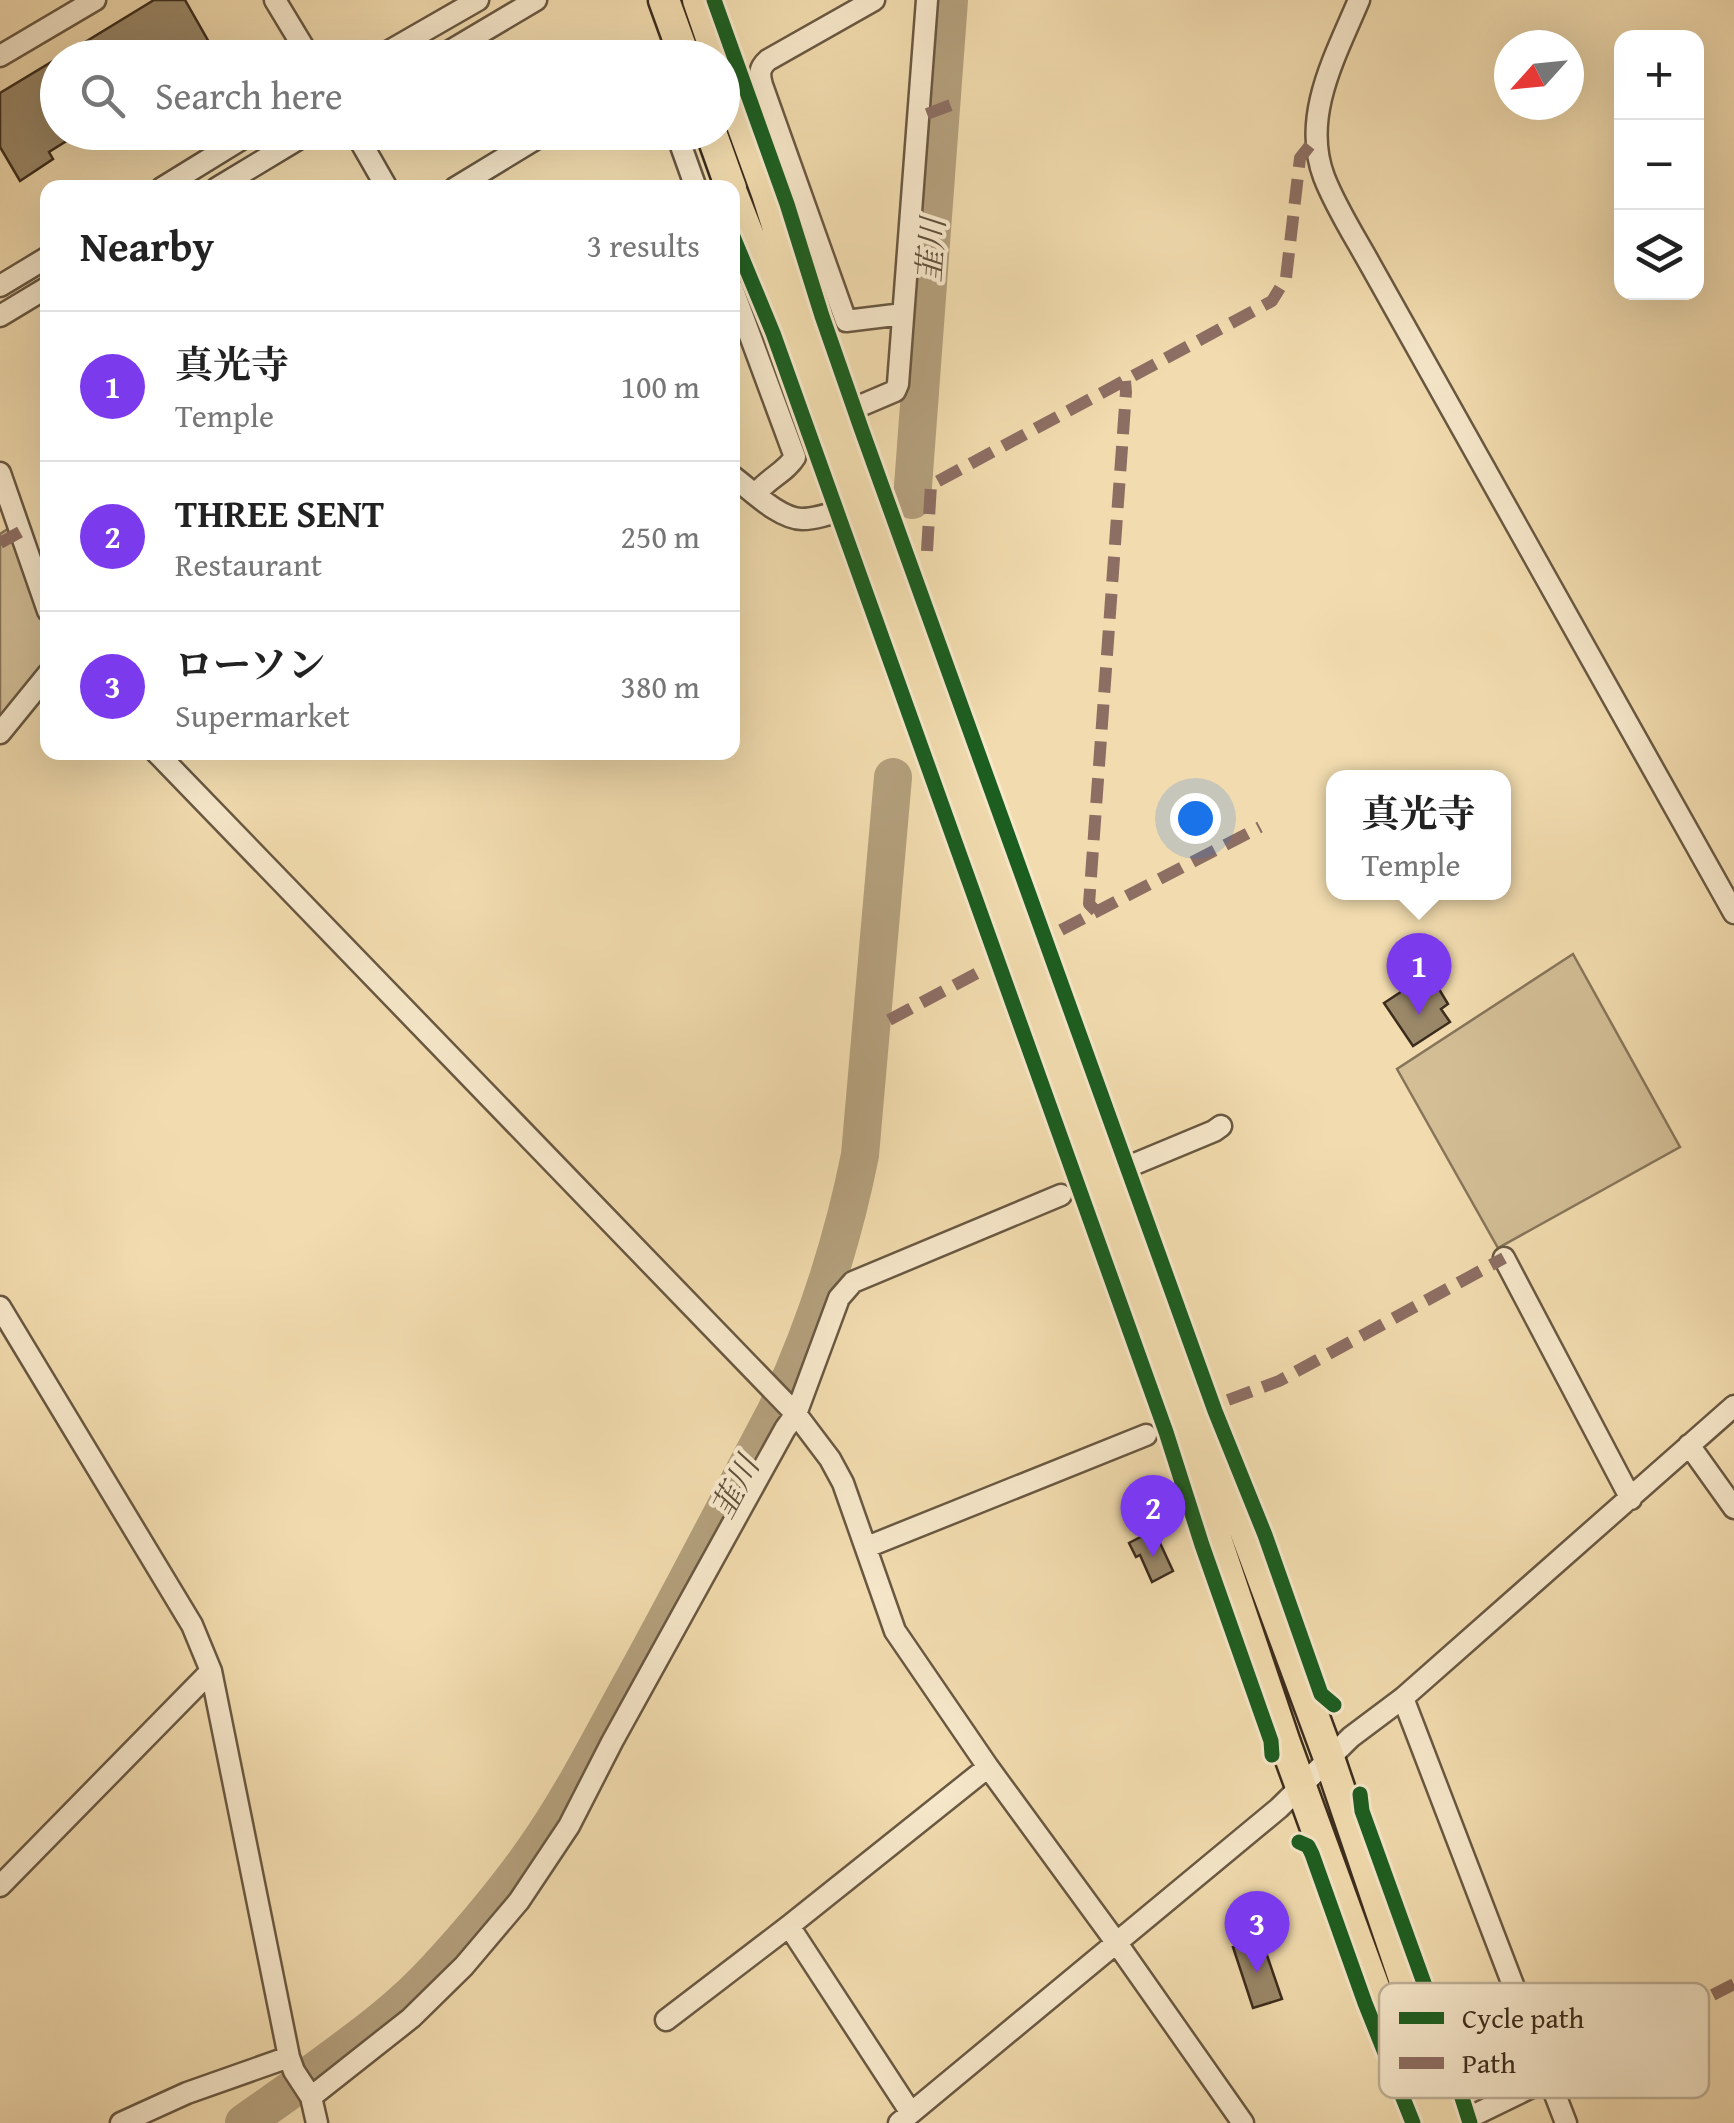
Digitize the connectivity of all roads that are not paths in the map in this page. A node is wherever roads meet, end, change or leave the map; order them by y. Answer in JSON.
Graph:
{"nodes":[{"id":1,"x":95,"y":0,"type":"edge"},
{"id":2,"x":275,"y":0,"type":"edge"},
{"id":3,"x":478,"y":0,"type":"edge"},
{"id":4,"x":536,"y":0,"type":"edge"},
{"id":5,"x":664,"y":0,"type":"edge"},
{"id":6,"x":698,"y":0,"type":"edge"},
{"id":7,"x":874,"y":0,"type":"edge"},
{"id":8,"x":927,"y":0,"type":"edge"},
{"id":9,"x":1359,"y":0,"type":"edge"},
{"id":10,"x":299,"y":40,"type":"edge"},
{"id":11,"x":408,"y":40,"type":"edge"},
{"id":12,"x":468,"y":40,"type":"edge"},
{"id":13,"x":678,"y":40,"type":"edge"},
{"id":14,"x":712,"y":40,"type":"edge"},
{"id":15,"x":0,"y":56,"type":"edge"},
{"id":16,"x":740,"y":122,"type":"edge"},
{"id":17,"x":224,"y":150,"type":"edge"},
{"id":18,"x":280,"y":150,"type":"edge"},
{"id":19,"x":365,"y":150,"type":"edge"},
{"id":20,"x":518,"y":150,"type":"edge"},
{"id":21,"x":682,"y":150,"type":"edge"},
{"id":22,"x":718,"y":150,"type":"edge"},
{"id":23,"x":175,"y":180,"type":"edge"},
{"id":24,"x":229,"y":180,"type":"edge"},
{"id":25,"x":382,"y":180,"type":"edge"},
{"id":26,"x":467,"y":180,"type":"edge"},
{"id":27,"x":693,"y":180,"type":"edge"},
{"id":28,"x":728,"y":180,"type":"edge"},
{"id":29,"x":740,"y":211,"type":"edge"},
{"id":30,"x":40,"y":262,"type":"edge"},
{"id":31,"x":0,"y":286,"type":"edge"},
{"id":32,"x":40,"y":293,"type":"edge"},
{"id":33,"x":740,"y":308,"type":"edge"},
{"id":34,"x":903,"y":314,"type":"junction"},
{"id":35,"x":0,"y":316,"type":"edge"},
{"id":36,"x":841,"y":414,"type":"junction"},
{"id":37,"x":0,"y":473,"type":"edge"},
{"id":38,"x":740,"y":482,"type":"edge"},
{"id":39,"x":756,"y":494,"type":"junction"},
{"id":40,"x":850,"y":507,"type":"junction"},
{"id":41,"x":40,"y":588,"type":"edge"},
{"id":42,"x":40,"y":684,"type":"edge"},
{"id":43,"x":0,"y":734,"type":"edge"},
{"id":44,"x":164,"y":760,"type":"edge"},
{"id":45,"x":1734,"y":913,"type":"edge"},
{"id":46,"x":1222,"y":1126,"type":"dead end"},
{"id":47,"x":1113,"y":1174,"type":"junction"},
{"id":48,"x":1061,"y":1195,"type":"dead end"},
{"id":49,"x":1504,"y":1258,"type":"dead end"},
{"id":50,"x":0,"y":1307,"type":"edge"},
{"id":51,"x":1734,"y":1406,"type":"edge"},
{"id":52,"x":793,"y":1411,"type":"junction"},
{"id":53,"x":1146,"y":1435,"type":"dead end"},
{"id":54,"x":1689,"y":1445,"type":"junction"},
{"id":55,"x":1632,"y":1499,"type":"junction"},
{"id":56,"x":1734,"y":1508,"type":"edge"},
{"id":57,"x":867,"y":1547,"type":"junction"},
{"id":58,"x":210,"y":1671,"type":"junction"},
{"id":59,"x":1403,"y":1698,"type":"junction"},
{"id":60,"x":1329,"y":1758,"type":"junction"},
{"id":61,"x":988,"y":1768,"type":"junction"},
{"id":62,"x":1301,"y":1786,"type":"junction"},
{"id":63,"x":0,"y":1886,"type":"edge"},
{"id":64,"x":789,"y":1926,"type":"junction"},
{"id":65,"x":1116,"y":1942,"type":"junction"},
{"id":66,"x":1407,"y":1983,"type":"edge"},
{"id":67,"x":1511,"y":1983,"type":"edge"},
{"id":68,"x":1379,"y":2000,"type":"edge"},
{"id":69,"x":666,"y":2020,"type":"dead end"},
{"id":70,"x":289,"y":2057,"type":"junction"},
{"id":71,"x":311,"y":2098,"type":"junction"},
{"id":72,"x":1418,"y":2098,"type":"edge"},
{"id":73,"x":1447,"y":2098,"type":"edge"},
{"id":74,"x":1508,"y":2098,"type":"edge"},
{"id":75,"x":1556,"y":2098,"type":"edge"},
{"id":76,"x":905,"y":2118,"type":"edge"},
{"id":77,"x":121,"y":2123,"type":"edge"},
{"id":78,"x":317,"y":2123,"type":"edge"},
{"id":79,"x":1243,"y":2123,"type":"edge"},
{"id":80,"x":1428,"y":2123,"type":"edge"},
{"id":81,"x":1456,"y":2123,"type":"edge"},
{"id":82,"x":1566,"y":2123,"type":"edge"}],
"edges":[{"from":1,"to":15,"type":"street"},
{"from":2,"to":10,"type":"street"},
{"from":3,"to":11,"type":"street"},
{"from":4,"to":12,"type":"street"},
{"from":5,"to":13,"type":"highway"},
{"from":6,"to":14,"type":"highway"},
{"from":7,"to":34,"type":"street"},
{"from":8,"to":34,"type":"street"},
{"from":9,"to":45,"type":"street"},
{"from":16,"to":36,"type":"highway"},
{"from":17,"to":23,"type":"street"},
{"from":18,"to":24,"type":"street"},
{"from":19,"to":25,"type":"street"},
{"from":20,"to":26,"type":"street"},
{"from":21,"to":27,"type":"street"},
{"from":22,"to":28,"type":"highway"},
{"from":29,"to":40,"type":"highway"},
{"from":30,"to":31,"type":"street"},
{"from":32,"to":35,"type":"street"},
{"from":33,"to":39,"type":"street"},
{"from":34,"to":36,"type":"street"},
{"from":36,"to":47,"type":"highway"},
{"from":37,"to":41,"type":"street"},
{"from":38,"to":39,"type":"street"},
{"from":39,"to":40,"type":"street"},
{"from":40,"to":62,"type":"highway"},
{"from":42,"to":43,"type":"street"},
{"from":44,"to":52,"type":"street"},
{"from":46,"to":47,"type":"street"},
{"from":47,"to":60,"type":"highway"},
{"from":48,"to":52,"type":"street"},
{"from":49,"to":55,"type":"street"},
{"from":50,"to":58,"type":"street"},
{"from":51,"to":54,"type":"street"},
{"from":52,"to":57,"type":"street"},
{"from":52,"to":71,"type":"street"},
{"from":53,"to":57,"type":"street"},
{"from":54,"to":55,"type":"street"},
{"from":54,"to":56,"type":"street"},
{"from":55,"to":59,"type":"street"},
{"from":57,"to":61,"type":"street"},
{"from":58,"to":63,"type":"street"},
{"from":58,"to":70,"type":"street"},
{"from":59,"to":60,"type":"street"},
{"from":59,"to":67,"type":"street"},
{"from":60,"to":62,"type":"street"},
{"from":60,"to":66,"type":"highway"},
{"from":61,"to":64,"type":"street"},
{"from":61,"to":65,"type":"street"},
{"from":62,"to":65,"type":"street"},
{"from":62,"to":68,"type":"highway"},
{"from":64,"to":69,"type":"street"},
{"from":64,"to":76,"type":"street"},
{"from":65,"to":76,"type":"street"},
{"from":65,"to":79,"type":"street"},
{"from":70,"to":71,"type":"street"},
{"from":70,"to":77,"type":"street"},
{"from":71,"to":78,"type":"street"},
{"from":72,"to":80,"type":"highway"},
{"from":73,"to":81,"type":"highway"},
{"from":74,"to":81,"type":"street"},
{"from":75,"to":82,"type":"street"}]}
